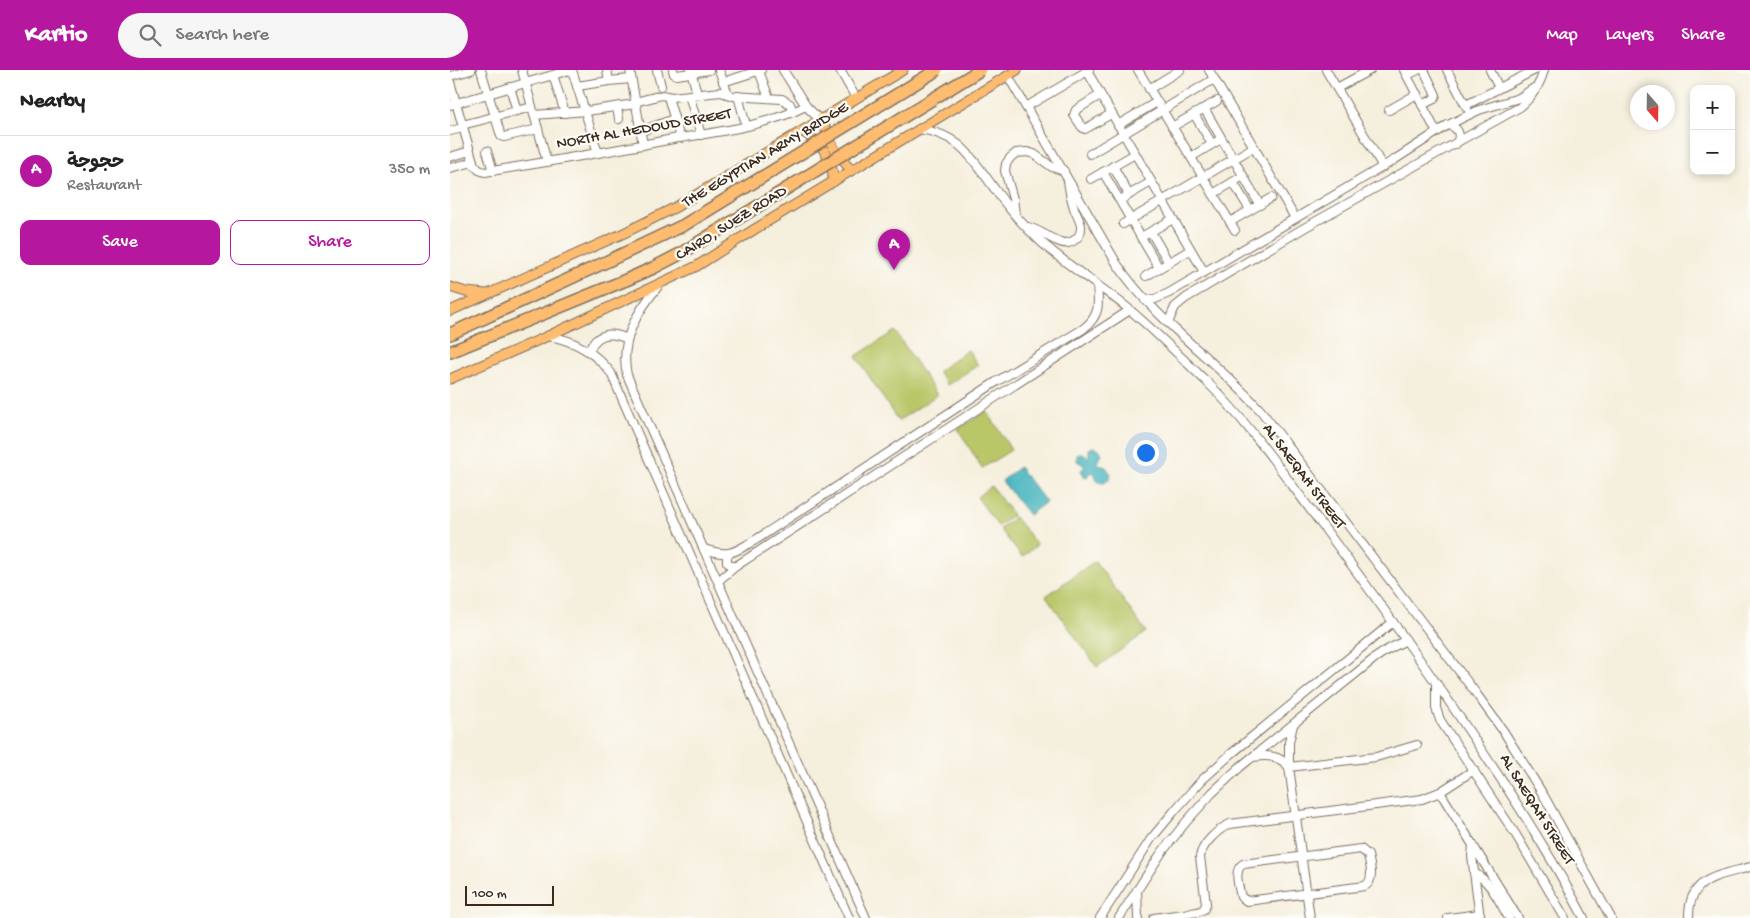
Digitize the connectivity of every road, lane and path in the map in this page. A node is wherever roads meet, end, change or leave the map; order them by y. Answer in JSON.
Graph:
{"nodes":[{"id":1,"x":471,"y":70,"type":"edge"},
{"id":2,"x":481,"y":70,"type":"edge"},
{"id":3,"x":522,"y":70,"type":"edge"},
{"id":4,"x":569,"y":70,"type":"edge"},
{"id":5,"x":607,"y":70,"type":"edge"},
{"id":6,"x":630,"y":70,"type":"edge"},
{"id":7,"x":657,"y":70,"type":"edge"},
{"id":8,"x":673,"y":70,"type":"edge"},
{"id":9,"x":709,"y":70,"type":"edge"},
{"id":10,"x":719,"y":70,"type":"edge"},
{"id":11,"x":760,"y":70,"type":"edge"},
{"id":12,"x":783,"y":70,"type":"edge"},
{"id":13,"x":840,"y":70,"type":"edge"},
{"id":14,"x":903,"y":70,"type":"edge"},
{"id":15,"x":937,"y":70,"type":"edge"},
{"id":16,"x":980,"y":70,"type":"edge"},
{"id":17,"x":1017,"y":70,"type":"edge"},
{"id":18,"x":1180,"y":70,"type":"edge"},
{"id":19,"x":1209,"y":70,"type":"edge"},
{"id":20,"x":1326,"y":70,"type":"edge"},
{"id":21,"x":1370,"y":70,"type":"edge"},
{"id":22,"x":1418,"y":70,"type":"edge"},
{"id":23,"x":1424,"y":70,"type":"edge"},
{"id":24,"x":1447,"y":70,"type":"edge"},
{"id":25,"x":1490,"y":70,"type":"edge"},
{"id":26,"x":1535,"y":70,"type":"edge"},
{"id":27,"x":1544,"y":70,"type":"edge"},
{"id":28,"x":1088,"y":71,"type":"edge"},
{"id":29,"x":1139,"y":71,"type":"edge"},
{"id":30,"x":692,"y":72,"type":"edge"},
{"id":31,"x":1406,"y":72,"type":"edge"},
{"id":32,"x":1007,"y":73,"type":"edge"},
{"id":33,"x":550,"y":74,"type":"edge"},
{"id":34,"x":450,"y":76,"type":"edge"},
{"id":35,"x":631,"y":79,"type":"junction"},
{"id":36,"x":1214,"y":79,"type":"junction"},
{"id":37,"x":609,"y":81,"type":"junction"},
{"id":38,"x":723,"y":82,"type":"junction"},
{"id":39,"x":526,"y":83,"type":"junction"},
{"id":40,"x":1539,"y":83,"type":"junction"},
{"id":41,"x":450,"y":84,"type":"edge"},
{"id":42,"x":577,"y":86,"type":"junction"},
{"id":43,"x":661,"y":86,"type":"dead end"},
{"id":44,"x":510,"y":87,"type":"junction"},
{"id":45,"x":1337,"y":88,"type":"junction"},
{"id":46,"x":1499,"y":88,"type":"junction"},
{"id":47,"x":1149,"y":89,"type":"junction"},
{"id":48,"x":488,"y":94,"type":"junction"},
{"id":49,"x":728,"y":94,"type":"junction"},
{"id":50,"x":1417,"y":94,"type":"junction"},
{"id":51,"x":693,"y":95,"type":"junction"},
{"id":52,"x":1100,"y":95,"type":"junction"},
{"id":53,"x":668,"y":96,"type":"junction"},
{"id":54,"x":738,"y":96,"type":"junction"},
{"id":55,"x":769,"y":98,"type":"junction"},
{"id":56,"x":856,"y":98,"type":"junction"},
{"id":57,"x":1217,"y":101,"type":"dead end"},
{"id":58,"x":1157,"y":102,"type":"junction"},
{"id":59,"x":635,"y":103,"type":"junction"},
{"id":60,"x":453,"y":104,"type":"edge"},
{"id":61,"x":1422,"y":105,"type":"junction"},
{"id":62,"x":1466,"y":105,"type":"junction"},
{"id":63,"x":806,"y":106,"type":"junction"},
{"id":64,"x":617,"y":107,"type":"junction"},
{"id":65,"x":1026,"y":107,"type":"junction"},
{"id":66,"x":1204,"y":108,"type":"junction"},
{"id":67,"x":1389,"y":110,"type":"dead end"},
{"id":68,"x":517,"y":111,"type":"junction"},
{"id":69,"x":533,"y":111,"type":"junction"},
{"id":70,"x":585,"y":111,"type":"junction"},
{"id":71,"x":1162,"y":111,"type":"junction"},
{"id":72,"x":793,"y":112,"type":"junction"},
{"id":73,"x":564,"y":113,"type":"junction"},
{"id":74,"x":1112,"y":114,"type":"junction"},
{"id":75,"x":1194,"y":114,"type":"junction"},
{"id":76,"x":1470,"y":114,"type":"junction"},
{"id":77,"x":495,"y":117,"type":"junction"},
{"id":78,"x":619,"y":119,"type":"dead end"},
{"id":79,"x":674,"y":119,"type":"junction"},
{"id":80,"x":821,"y":119,"type":"junction"},
{"id":81,"x":746,"y":125,"type":"junction"},
{"id":82,"x":1118,"y":125,"type":"junction"},
{"id":83,"x":1448,"y":125,"type":"junction"},
{"id":84,"x":463,"y":126,"type":"junction"},
{"id":85,"x":1172,"y":127,"type":"junction"},
{"id":86,"x":538,"y":128,"type":"junction"},
{"id":87,"x":919,"y":129,"type":"junction"},
{"id":88,"x":450,"y":131,"type":"edge"},
{"id":89,"x":640,"y":131,"type":"junction"},
{"id":90,"x":802,"y":131,"type":"junction"},
{"id":91,"x":1436,"y":132,"type":"junction"},
{"id":92,"x":701,"y":134,"type":"junction"},
{"id":93,"x":1123,"y":134,"type":"junction"},
{"id":94,"x":680,"y":138,"type":"junction"},
{"id":95,"x":1221,"y":139,"type":"junction"},
{"id":96,"x":1212,"y":144,"type":"junction"},
{"id":97,"x":1456,"y":144,"type":"junction"},
{"id":98,"x":643,"y":145,"type":"junction"},
{"id":99,"x":1254,"y":147,"type":"junction"},
{"id":100,"x":487,"y":151,"type":"dead end"},
{"id":101,"x":470,"y":152,"type":"junction"},
{"id":102,"x":598,"y":153,"type":"junction"},
{"id":103,"x":1090,"y":154,"type":"dead end"},
{"id":104,"x":1135,"y":154,"type":"junction"},
{"id":105,"x":450,"y":157,"type":"edge"},
{"id":106,"x":1191,"y":157,"type":"junction"},
{"id":107,"x":1234,"y":160,"type":"junction"},
{"id":108,"x":473,"y":162,"type":"junction"},
{"id":109,"x":547,"y":162,"type":"junction"},
{"id":110,"x":1113,"y":166,"type":"junction"},
{"id":111,"x":1383,"y":167,"type":"junction"},
{"id":112,"x":450,"y":168,"type":"edge"},
{"id":113,"x":852,"y":170,"type":"junction"},
{"id":114,"x":489,"y":171,"type":"junction"},
{"id":115,"x":1103,"y":172,"type":"junction"},
{"id":116,"x":1066,"y":174,"type":"junction"},
{"id":117,"x":1243,"y":176,"type":"junction"},
{"id":118,"x":1203,"y":177,"type":"junction"},
{"id":119,"x":1091,"y":179,"type":"dead end"},
{"id":120,"x":833,"y":182,"type":"junction"},
{"id":121,"x":1151,"y":182,"type":"junction"},
{"id":122,"x":1234,"y":182,"type":"junction"},
{"id":123,"x":1213,"y":194,"type":"junction"},
{"id":124,"x":1129,"y":195,"type":"junction"},
{"id":125,"x":1271,"y":198,"type":"dead end"},
{"id":126,"x":1120,"y":200,"type":"junction"},
{"id":127,"x":1162,"y":201,"type":"junction"},
{"id":128,"x":1260,"y":205,"type":"junction"},
{"id":129,"x":1250,"y":210,"type":"junction"},
{"id":130,"x":1015,"y":214,"type":"junction"},
{"id":131,"x":1295,"y":218,"type":"junction"},
{"id":132,"x":1131,"y":219,"type":"junction"},
{"id":133,"x":1173,"y":219,"type":"junction"},
{"id":134,"x":1230,"y":222,"type":"junction"},
{"id":135,"x":1123,"y":224,"type":"dead end"},
{"id":136,"x":1026,"y":227,"type":"junction"},
{"id":137,"x":1235,"y":230,"type":"dead end"},
{"id":138,"x":1151,"y":232,"type":"junction"},
{"id":139,"x":1141,"y":238,"type":"junction"},
{"id":140,"x":1190,"y":250,"type":"junction"},
{"id":141,"x":1169,"y":263,"type":"junction"},
{"id":142,"x":1159,"y":268,"type":"junction"},
{"id":143,"x":1204,"y":272,"type":"junction"},
{"id":144,"x":1146,"y":276,"type":"dead end"},
{"id":145,"x":659,"y":285,"type":"junction"},
{"id":146,"x":1098,"y":285,"type":"junction"},
{"id":147,"x":450,"y":287,"type":"edge"},
{"id":148,"x":1169,"y":292,"type":"junction"},
{"id":149,"x":488,"y":294,"type":"junction"},
{"id":150,"x":1145,"y":300,"type":"junction"},
{"id":151,"x":1178,"y":304,"type":"junction"},
{"id":152,"x":450,"y":310,"type":"edge"},
{"id":153,"x":1130,"y":310,"type":"junction"},
{"id":154,"x":1093,"y":319,"type":"junction"},
{"id":155,"x":1168,"y":323,"type":"junction"},
{"id":156,"x":1105,"y":328,"type":"junction"},
{"id":157,"x":450,"y":334,"type":"edge"},
{"id":158,"x":548,"y":336,"type":"junction"},
{"id":159,"x":627,"y":339,"type":"junction"},
{"id":160,"x":589,"y":351,"type":"junction"},
{"id":161,"x":450,"y":352,"type":"edge"},
{"id":162,"x":450,"y":379,"type":"edge"},
{"id":163,"x":704,"y":549,"type":"junction"},
{"id":164,"x":730,"y":553,"type":"junction"},
{"id":165,"x":736,"y":566,"type":"junction"},
{"id":166,"x":718,"y":581,"type":"junction"},
{"id":167,"x":1393,"y":622,"type":"junction"},
{"id":168,"x":1406,"y":640,"type":"junction"},
{"id":169,"x":1436,"y":683,"type":"junction"},
{"id":170,"x":1294,"y":724,"type":"junction"},
{"id":171,"x":1418,"y":745,"type":"dead end"},
{"id":172,"x":1253,"y":757,"type":"junction"},
{"id":173,"x":1289,"y":767,"type":"junction"},
{"id":174,"x":1474,"y":770,"type":"junction"},
{"id":175,"x":1440,"y":792,"type":"junction"},
{"id":176,"x":1296,"y":815,"type":"junction"},
{"id":177,"x":1473,"y":845,"type":"junction"},
{"id":178,"x":1301,"y":856,"type":"junction"},
{"id":179,"x":1750,"y":868,"type":"edge"},
{"id":180,"x":1474,"y":874,"type":"junction"},
{"id":181,"x":1137,"y":890,"type":"junction"},
{"id":182,"x":1306,"y":894,"type":"junction"},
{"id":183,"x":1480,"y":916,"type":"edge"},
{"id":184,"x":849,"y":918,"type":"edge"},
{"id":185,"x":866,"y":918,"type":"edge"},
{"id":186,"x":1100,"y":918,"type":"edge"},
{"id":187,"x":1118,"y":918,"type":"edge"},
{"id":188,"x":1138,"y":918,"type":"edge"},
{"id":189,"x":1154,"y":918,"type":"edge"},
{"id":190,"x":1310,"y":918,"type":"edge"},
{"id":191,"x":1448,"y":918,"type":"edge"},
{"id":192,"x":1509,"y":918,"type":"edge"},
{"id":193,"x":1518,"y":918,"type":"edge"},
{"id":194,"x":1565,"y":918,"type":"edge"},
{"id":195,"x":1584,"y":918,"type":"edge"},
{"id":196,"x":1611,"y":918,"type":"edge"},
{"id":197,"x":1689,"y":918,"type":"edge"}],
"edges":[{"from":1,"to":34,"type":"street"},
{"from":2,"to":48,"type":"street"},
{"from":3,"to":39,"type":"street"},
{"from":4,"to":33,"type":"street"},
{"from":4,"to":42,"type":"street"},
{"from":5,"to":37,"type":"street"},
{"from":6,"to":35,"type":"street"},
{"from":7,"to":43,"type":"street"},
{"from":8,"to":30,"type":"street"},
{"from":9,"to":30,"type":"street"},
{"from":10,"to":38,"type":"street"},
{"from":11,"to":38,"type":"street"},
{"from":11,"to":55,"type":"street"},
{"from":12,"to":63,"type":"street"},
{"from":13,"to":56,"type":"street"},
{"from":14,"to":56,"type":"main road"},
{"from":15,"to":157,"type":"highway","name":"THE EGYPTIAN ARMY BRIDGE","bridge":true},
{"from":16,"to":161,"type":"highway","bridge":true},
{"from":17,"to":32,"type":"main road","name":"CAIRO, SUEZ ROAD"},
{"from":18,"to":47,"type":"street"},
{"from":19,"to":36,"type":"street"},
{"from":20,"to":45,"type":"street"},
{"from":21,"to":45,"type":"street"},
{"from":22,"to":31,"type":"street"},
{"from":23,"to":61,"type":"street"},
{"from":24,"to":62,"type":"street"},
{"from":25,"to":46,"type":"street"},
{"from":26,"to":46,"type":"street"},
{"from":27,"to":40,"type":"street"},
{"from":28,"to":52,"type":"street"},
{"from":28,"to":65,"type":"street"},
{"from":29,"to":47,"type":"street"},
{"from":30,"to":51,"type":"street"},
{"from":31,"to":50,"type":"street"},
{"from":32,"to":65,"type":"street","name":"AL SAEQAH STREET"},
{"from":32,"to":87,"type":"main road","name":"CAIRO, SUEZ ROAD"},
{"from":33,"to":39,"type":"street"},
{"from":33,"to":73,"type":"street"},
{"from":35,"to":37,"type":"street"},
{"from":35,"to":59,"type":"street"},
{"from":36,"to":71,"type":"street"},
{"from":36,"to":99,"type":"street"},
{"from":37,"to":42,"type":"street"},
{"from":38,"to":49,"type":"street"},
{"from":39,"to":44,"type":"street"},
{"from":39,"to":69,"type":"street"},
{"from":40,"to":76,"type":"street"},
{"from":40,"to":97,"type":"street"},
{"from":41,"to":60,"type":"street"},
{"from":42,"to":70,"type":"street"},
{"from":44,"to":48,"type":"street"},
{"from":44,"to":68,"type":"street"},
{"from":45,"to":111,"type":"street"},
{"from":46,"to":62,"type":"street"},
{"from":47,"to":58,"type":"street"},
{"from":48,"to":60,"type":"street"},
{"from":48,"to":77,"type":"street"},
{"from":49,"to":51,"type":"street"},
{"from":49,"to":54,"type":"street"},
{"from":50,"to":61,"type":"street"},
{"from":50,"to":67,"type":"street"},
{"from":51,"to":53,"type":"street"},
{"from":51,"to":92,"type":"street"},
{"from":52,"to":74,"type":"street"},
{"from":52,"to":74,"type":"street"},
{"from":53,"to":59,"type":"street"},
{"from":53,"to":79,"type":"street"},
{"from":54,"to":55,"type":"street"},
{"from":54,"to":81,"type":"street"},
{"from":55,"to":72,"type":"street"},
{"from":56,"to":80,"type":"main road"},
{"from":57,"to":66,"type":"street"},
{"from":58,"to":71,"type":"street"},
{"from":58,"to":82,"type":"street"},
{"from":59,"to":64,"type":"street"},
{"from":59,"to":89,"type":"street"},
{"from":60,"to":84,"type":"street"},
{"from":61,"to":91,"type":"street"},
{"from":62,"to":76,"type":"street"},
{"from":63,"to":72,"type":"street","name":"NORTH AL HEDOUD STREET"},
{"from":63,"to":80,"type":"street"},
{"from":64,"to":70,"type":"street"},
{"from":64,"to":78,"type":"street"},
{"from":65,"to":116,"type":"street","name":"AL SAEQAH STREET"},
{"from":66,"to":75,"type":"street"},
{"from":66,"to":95,"type":"street"},
{"from":68,"to":69,"type":"street"},
{"from":68,"to":77,"type":"street"},
{"from":69,"to":73,"type":"street"},
{"from":69,"to":86,"type":"street"},
{"from":70,"to":73,"type":"street"},
{"from":70,"to":102,"type":"street"},
{"from":71,"to":85,"type":"street"},
{"from":71,"to":93,"type":"street"},
{"from":72,"to":81,"type":"street","name":"NORTH AL HEDOUD STREET"},
{"from":74,"to":82,"type":"street"},
{"from":75,"to":85,"type":"street"},
{"from":75,"to":96,"type":"street"},
{"from":76,"to":83,"type":"street"},
{"from":77,"to":84,"type":"street"},
{"from":77,"to":86,"type":"street"},
{"from":79,"to":89,"type":"street"},
{"from":79,"to":94,"type":"street"},
{"from":80,"to":90,"type":"main road"},
{"from":80,"to":113,"type":"main road"},
{"from":81,"to":92,"type":"street","name":"NORTH AL HEDOUD STREET"},
{"from":82,"to":93,"type":"street"},
{"from":83,"to":91,"type":"street"},
{"from":83,"to":97,"type":"street"},
{"from":84,"to":88,"type":"street"},
{"from":84,"to":101,"type":"street"},
{"from":85,"to":106,"type":"street"},
{"from":86,"to":109,"type":"street"},
{"from":87,"to":113,"type":"main road","name":"CAIRO, SUEZ ROAD"},
{"from":87,"to":130,"type":"street","name":"AL SAEQAH STREET"},
{"from":89,"to":98,"type":"street"},
{"from":90,"to":120,"type":"main road"},
{"from":90,"to":149,"type":"main road"},
{"from":91,"to":111,"type":"street"},
{"from":92,"to":94,"type":"street","name":"NORTH AL HEDOUD STREET"},
{"from":93,"to":103,"type":"street"},
{"from":93,"to":104,"type":"street"},
{"from":94,"to":98,"type":"street","name":"NORTH AL HEDOUD STREET"},
{"from":95,"to":96,"type":"street"},
{"from":95,"to":107,"type":"street"},
{"from":96,"to":106,"type":"street"},
{"from":97,"to":151,"type":"street"},
{"from":98,"to":102,"type":"street","name":"NORTH AL HEDOUD STREET"},
{"from":99,"to":107,"type":"street"},
{"from":99,"to":131,"type":"street"},
{"from":100,"to":114,"type":"street"},
{"from":101,"to":105,"type":"street"},
{"from":101,"to":108,"type":"street"},
{"from":102,"to":109,"type":"street","name":"NORTH AL HEDOUD STREET"},
{"from":104,"to":110,"type":"street"},
{"from":104,"to":121,"type":"street"},
{"from":106,"to":118,"type":"street"},
{"from":107,"to":117,"type":"street"},
{"from":107,"to":118,"type":"street"},
{"from":108,"to":112,"type":"street"},
{"from":108,"to":114,"type":"street"},
{"from":109,"to":114,"type":"street","name":"NORTH AL HEDOUD STREET"},
{"from":110,"to":115,"type":"street"},
{"from":110,"to":124,"type":"street"},
{"from":111,"to":131,"type":"street"},
{"from":113,"to":120,"type":"main road","name":"CAIRO, SUEZ ROAD"},
{"from":115,"to":119,"type":"street"},
{"from":115,"to":126,"type":"street"},
{"from":116,"to":130,"type":"street"},
{"from":116,"to":136,"type":"street"},
{"from":116,"to":150,"type":"street","name":"AL SAEQAH STREET"},
{"from":117,"to":122,"type":"street"},
{"from":117,"to":128,"type":"street"},
{"from":118,"to":123,"type":"street"},
{"from":118,"to":127,"type":"street"},
{"from":120,"to":145,"type":"main road","name":"CAIRO, SUEZ ROAD"},
{"from":121,"to":124,"type":"street"},
{"from":121,"to":127,"type":"street"},
{"from":122,"to":123,"type":"street"},
{"from":122,"to":129,"type":"street"},
{"from":123,"to":134,"type":"street"},
{"from":124,"to":126,"type":"street"},
{"from":125,"to":128,"type":"street"},
{"from":126,"to":132,"type":"street"},
{"from":127,"to":132,"type":"street"},
{"from":127,"to":133,"type":"street"},
{"from":128,"to":129,"type":"street"},
{"from":129,"to":134,"type":"street"},
{"from":130,"to":136,"type":"street","name":"AL SAEQAH STREET"},
{"from":131,"to":143,"type":"street"},
{"from":132,"to":135,"type":"street"},
{"from":132,"to":139,"type":"street"},
{"from":133,"to":138,"type":"street"},
{"from":133,"to":140,"type":"street"},
{"from":134,"to":137,"type":"street"},
{"from":136,"to":146,"type":"street","name":"AL SAEQAH STREET"},
{"from":138,"to":139,"type":"street"},
{"from":138,"to":141,"type":"street"},
{"from":139,"to":142,"type":"street"},
{"from":140,"to":141,"type":"street"},
{"from":140,"to":143,"type":"street"},
{"from":141,"to":142,"type":"street"},
{"from":142,"to":144,"type":"street"},
{"from":143,"to":148,"type":"street"},
{"from":145,"to":158,"type":"main road","name":"CAIRO, SUEZ ROAD"},
{"from":145,"to":159,"type":"street"},
{"from":146,"to":153,"type":"street","name":"AL SAEQAH STREET"},
{"from":146,"to":154,"type":"street"},
{"from":147,"to":149,"type":"main road"},
{"from":148,"to":150,"type":"street"},
{"from":148,"to":151,"type":"street"},
{"from":149,"to":152,"type":"main road"},
{"from":150,"to":155,"type":"street","name":"AL SAEQAH STREET"},
{"from":151,"to":155,"type":"street"},
{"from":153,"to":156,"type":"street"},
{"from":153,"to":167,"type":"street","name":"AL SAEQAH STREET"},
{"from":154,"to":156,"type":"street"},
{"from":154,"to":164,"type":"street"},
{"from":155,"to":196,"type":"street","name":"AL SAEQAH STREET"},
{"from":156,"to":165,"type":"street"},
{"from":158,"to":160,"type":"street"},
{"from":158,"to":162,"type":"main road","name":"CAIRO, SUEZ ROAD"},
{"from":159,"to":160,"type":"street"},
{"from":159,"to":163,"type":"street"},
{"from":160,"to":184,"type":"street"},
{"from":163,"to":164,"type":"street"},
{"from":163,"to":166,"type":"street"},
{"from":164,"to":165,"type":"street"},
{"from":165,"to":166,"type":"street"},
{"from":166,"to":185,"type":"street"},
{"from":167,"to":168,"type":"street","name":"AL SAEQAH STREET"},
{"from":167,"to":186,"type":"street"},
{"from":168,"to":169,"type":"street","name":"AL SAEQAH STREET"},
{"from":168,"to":170,"type":"street"},
{"from":169,"to":174,"type":"street"},
{"from":169,"to":195,"type":"street","name":"AL SAEQAH STREET"},
{"from":170,"to":172,"type":"street"},
{"from":170,"to":173,"type":"street"},
{"from":171,"to":173,"type":"street"},
{"from":172,"to":173,"type":"street"},
{"from":172,"to":181,"type":"street"},
{"from":173,"to":176,"type":"street"},
{"from":174,"to":175,"type":"street"},
{"from":174,"to":194,"type":"street"},
{"from":175,"to":176,"type":"street"},
{"from":175,"to":177,"type":"street"},
{"from":176,"to":178,"type":"street"},
{"from":176,"to":189,"type":"street"},
{"from":177,"to":180,"type":"street"},
{"from":177,"to":193,"type":"street"},
{"from":178,"to":182,"type":"street"},
{"from":178,"to":182,"type":"street"},
{"from":178,"to":182,"type":"street"},
{"from":179,"to":197,"type":"street"},
{"from":180,"to":183,"type":"street"},
{"from":180,"to":192,"type":"street"},
{"from":181,"to":187,"type":"street"},
{"from":181,"to":188,"type":"street"},
{"from":182,"to":190,"type":"street"},
{"from":183,"to":191,"type":"street"}]}
